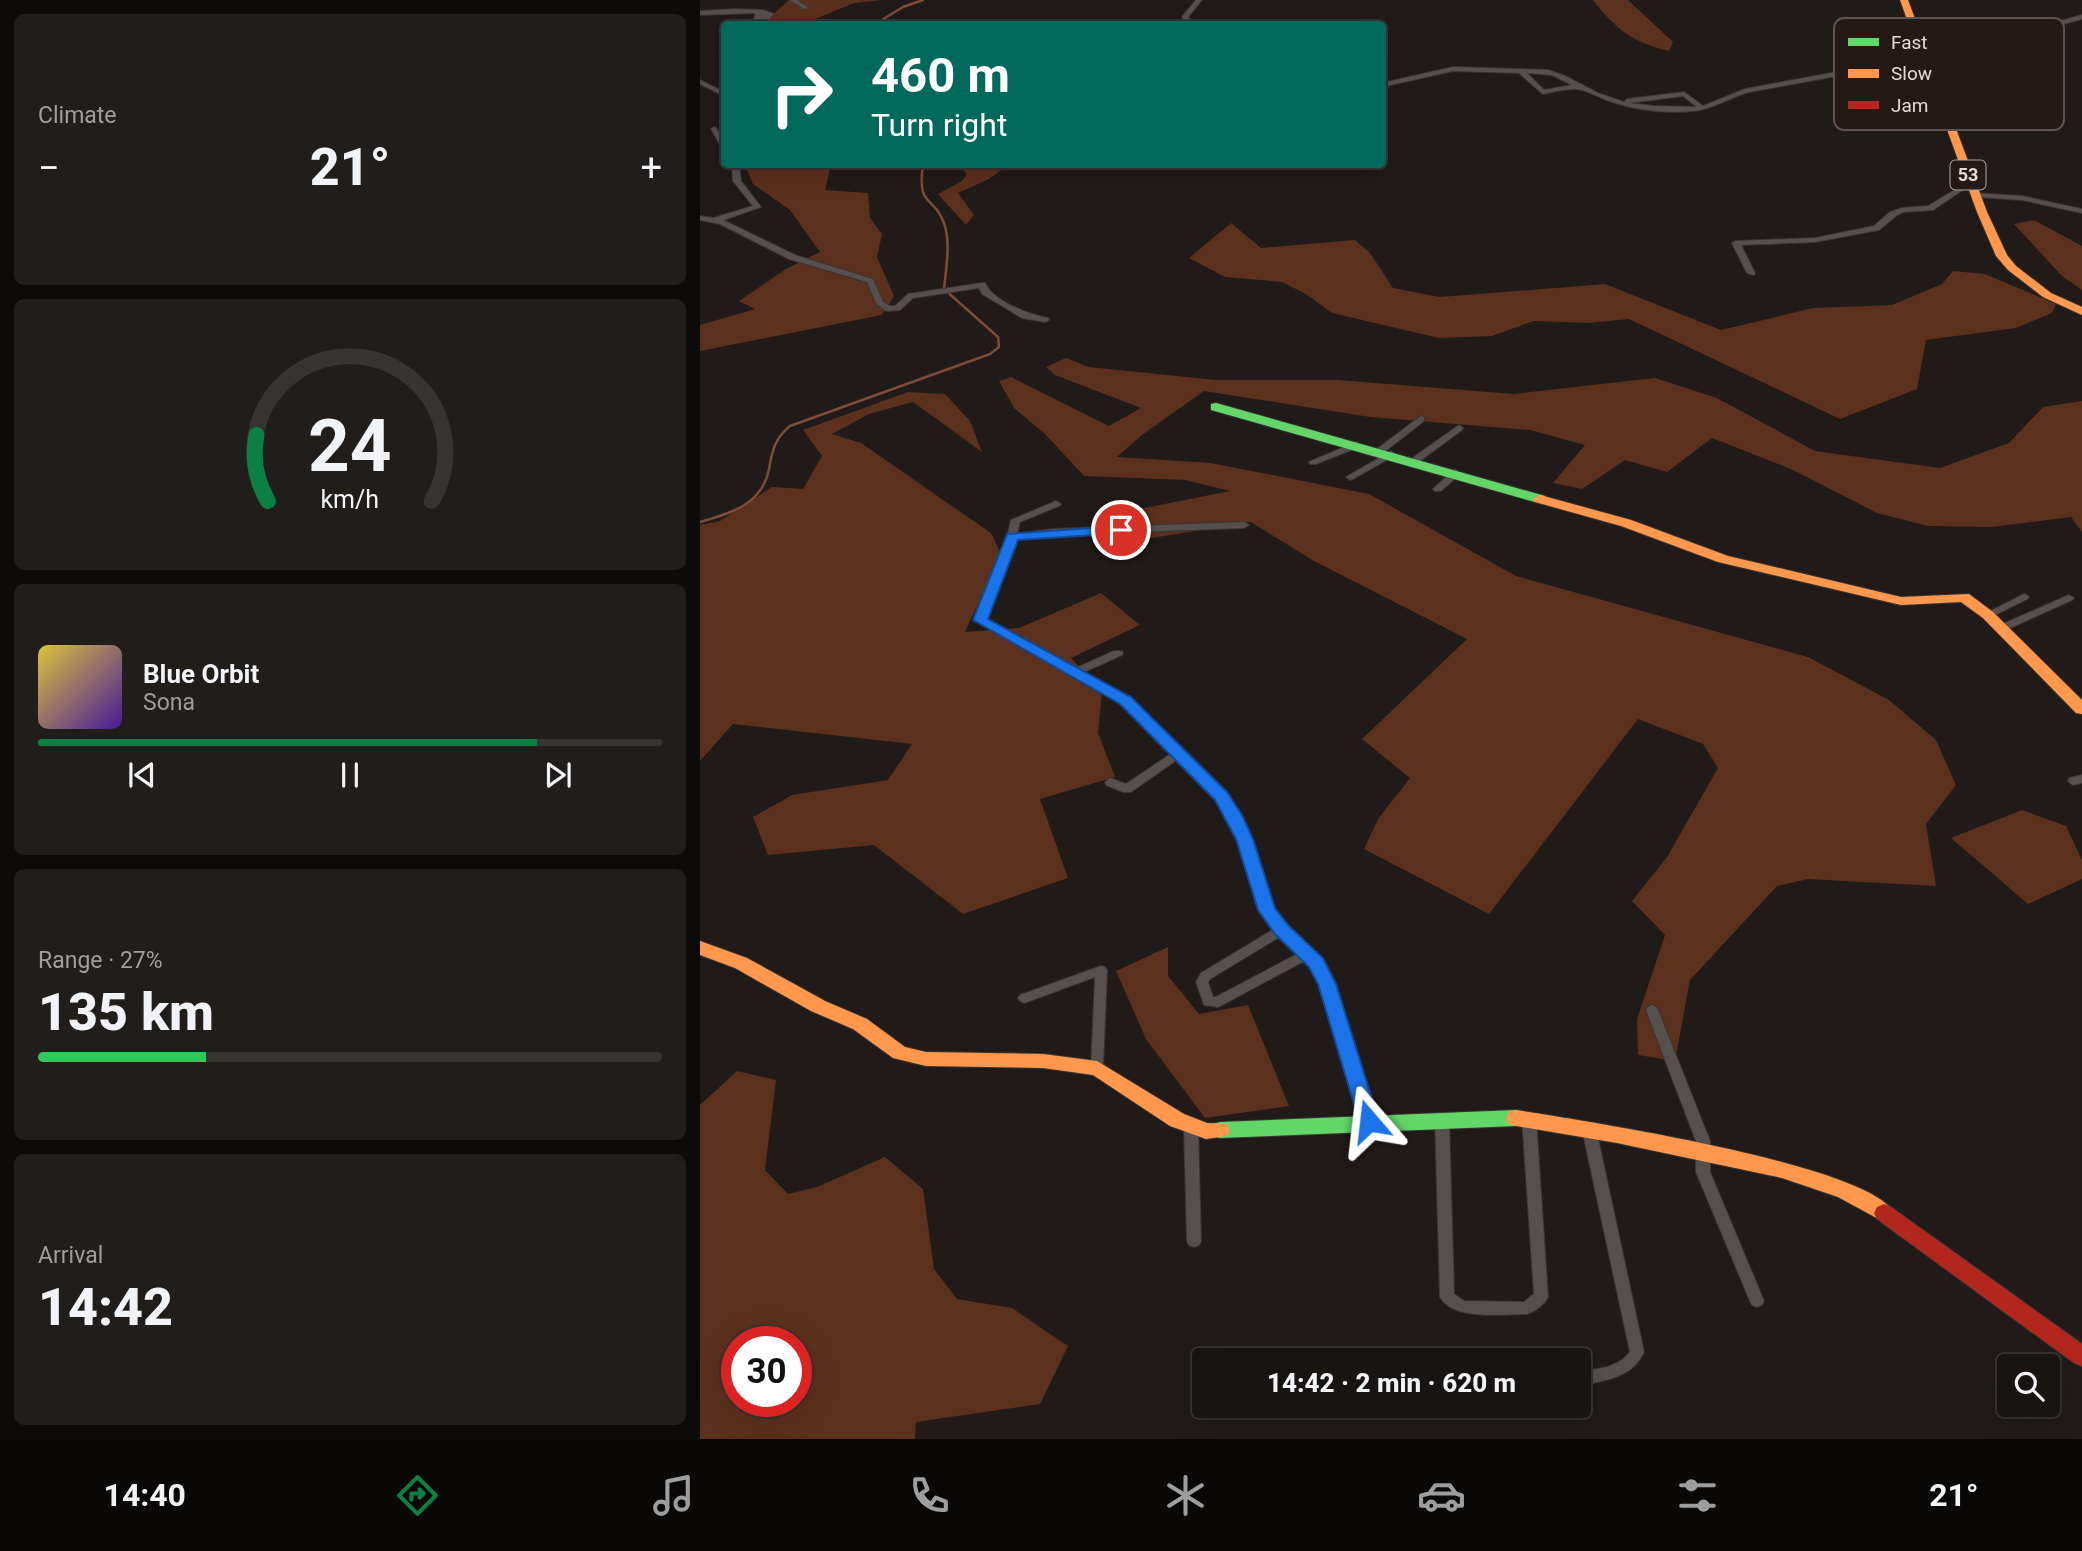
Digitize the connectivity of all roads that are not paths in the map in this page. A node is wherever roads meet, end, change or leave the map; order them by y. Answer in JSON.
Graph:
{"nodes":[{"id":1,"x":793,"y":0,"type":"edge"},
{"id":2,"x":1199,"y":0,"type":"edge"},
{"id":3,"x":1904,"y":0,"type":"edge"},
{"id":4,"x":806,"y":8,"type":"dead end"},
{"id":5,"x":758,"y":12,"type":"dead end"},
{"id":6,"x":700,"y":13,"type":"edge"},
{"id":7,"x":2082,"y":17,"type":"edge"},
{"id":8,"x":1911,"y":18,"type":"edge"},
{"id":9,"x":1188,"y":21,"type":"edge"},
{"id":10,"x":2064,"y":22,"type":"edge"},
{"id":11,"x":1520,"y":70,"type":"junction"},
{"id":12,"x":1834,"y":76,"type":"edge"},
{"id":13,"x":700,"y":82,"type":"edge"},
{"id":14,"x":1386,"y":84,"type":"edge"},
{"id":15,"x":1578,"y":86,"type":"junction"},
{"id":16,"x":721,"y":92,"type":"edge"},
{"id":17,"x":1618,"y":102,"type":"junction"},
{"id":18,"x":1702,"y":108,"type":"junction"},
{"id":19,"x":721,"y":130,"type":"edge"},
{"id":20,"x":1952,"y":130,"type":"edge"},
{"id":21,"x":721,"y":141,"type":"edge"},
{"id":22,"x":735,"y":168,"type":"edge"},
{"id":23,"x":1973,"y":189,"type":"junction"},
{"id":24,"x":2082,"y":211,"type":"edge"},
{"id":25,"x":700,"y":218,"type":"edge"},
{"id":26,"x":715,"y":220,"type":"junction"},
{"id":27,"x":1751,"y":274,"type":"dead end"},
{"id":28,"x":2082,"y":311,"type":"edge"},
{"id":29,"x":1045,"y":320,"type":"dead end"},
{"id":30,"x":1216,"y":407,"type":"dead end"},
{"id":31,"x":1421,"y":419,"type":"dead end"},
{"id":32,"x":1458,"y":428,"type":"dead end"},
{"id":33,"x":1356,"y":445,"type":"junction"},
{"id":34,"x":1385,"y":453,"type":"junction"},
{"id":35,"x":1414,"y":461,"type":"junction"},
{"id":36,"x":1313,"y":462,"type":"dead end"},
{"id":37,"x":1456,"y":473,"type":"junction"},
{"id":38,"x":1350,"y":477,"type":"dead end"},
{"id":39,"x":1438,"y":489,"type":"dead end"},
{"id":40,"x":1056,"y":504,"type":"dead end"},
{"id":41,"x":1244,"y":525,"type":"dead end"},
{"id":42,"x":1012,"y":537,"type":"junction"},
{"id":43,"x":2024,"y":597,"type":"dead end"},
{"id":44,"x":2069,"y":598,"type":"dead end"},
{"id":45,"x":1988,"y":615,"type":"junction"},
{"id":46,"x":2001,"y":628,"type":"junction"},
{"id":47,"x":1118,"y":653,"type":"dead end"},
{"id":48,"x":1073,"y":673,"type":"junction"},
{"id":49,"x":2082,"y":709,"type":"edge"},
{"id":50,"x":1178,"y":754,"type":"junction"},
{"id":51,"x":1110,"y":782,"type":"dead end"},
{"id":52,"x":1281,"y":930,"type":"junction"},
{"id":53,"x":700,"y":948,"type":"edge"},
{"id":54,"x":1307,"y":954,"type":"junction"},
{"id":55,"x":1024,"y":998,"type":"dead end"},
{"id":56,"x":1652,"y":1010,"type":"dead end"},
{"id":57,"x":1097,"y":1068,"type":"junction"},
{"id":58,"x":1442,"y":1118,"type":"junction"},
{"id":59,"x":1529,"y":1118,"type":"junction"},
{"id":60,"x":1369,"y":1121,"type":"junction"},
{"id":61,"x":1191,"y":1127,"type":"junction"},
{"id":62,"x":1589,"y":1129,"type":"junction"},
{"id":63,"x":1701,"y":1152,"type":"junction"},
{"id":64,"x":1194,"y":1241,"type":"dead end"},
{"id":65,"x":1757,"y":1301,"type":"dead end"},
{"id":66,"x":2082,"y":1356,"type":"edge"},
{"id":67,"x":1591,"y":1376,"type":"edge"}],
"edges":[{"from":1,"to":4,"type":"street"},
{"from":2,"to":9,"type":"street"},
{"from":3,"to":8,"type":"street","number":"53"},
{"from":5,"to":6,"type":"street"},
{"from":7,"to":10,"type":"street"},
{"from":11,"to":14,"type":"street"},
{"from":11,"to":15,"type":"street"},
{"from":11,"to":15,"type":"street"},
{"from":12,"to":18,"type":"street"},
{"from":13,"to":16,"type":"street"},
{"from":15,"to":17,"type":"street"},
{"from":17,"to":18,"type":"street"},
{"from":17,"to":18,"type":"street"},
{"from":19,"to":21,"type":"street"},
{"from":20,"to":23,"type":"street","number":"53"},
{"from":22,"to":26,"type":"street"},
{"from":23,"to":24,"type":"street"},
{"from":23,"to":27,"type":"street"},
{"from":23,"to":28,"type":"street","number":"53"},
{"from":25,"to":26,"type":"street"},
{"from":26,"to":29,"type":"street"},
{"from":30,"to":33,"type":"street"},
{"from":31,"to":34,"type":"street"},
{"from":32,"to":35,"type":"street"},
{"from":33,"to":34,"type":"street"},
{"from":33,"to":36,"type":"street"},
{"from":34,"to":35,"type":"street"},
{"from":34,"to":38,"type":"street"},
{"from":35,"to":37,"type":"street"},
{"from":37,"to":39,"type":"street"},
{"from":37,"to":45,"type":"street"},
{"from":40,"to":42,"type":"street"},
{"from":41,"to":42,"type":"street"},
{"from":42,"to":48,"type":"street"},
{"from":43,"to":45,"type":"street"},
{"from":44,"to":46,"type":"street"},
{"from":45,"to":46,"type":"street"},
{"from":46,"to":49,"type":"street"},
{"from":47,"to":48,"type":"street"},
{"from":48,"to":50,"type":"street"},
{"from":50,"to":51,"type":"street"},
{"from":50,"to":52,"type":"street"},
{"from":52,"to":54,"type":"street"},
{"from":52,"to":54,"type":"street"},
{"from":53,"to":57,"type":"street"},
{"from":54,"to":60,"type":"street"},
{"from":55,"to":57,"type":"street"},
{"from":56,"to":63,"type":"street"},
{"from":57,"to":61,"type":"street"},
{"from":58,"to":59,"type":"street"},
{"from":58,"to":59,"type":"street"},
{"from":58,"to":60,"type":"street"},
{"from":59,"to":62,"type":"street"},
{"from":60,"to":61,"type":"street"},
{"from":61,"to":64,"type":"street"},
{"from":62,"to":63,"type":"street"},
{"from":62,"to":67,"type":"street"},
{"from":63,"to":65,"type":"street"},
{"from":63,"to":66,"type":"street"}]}
